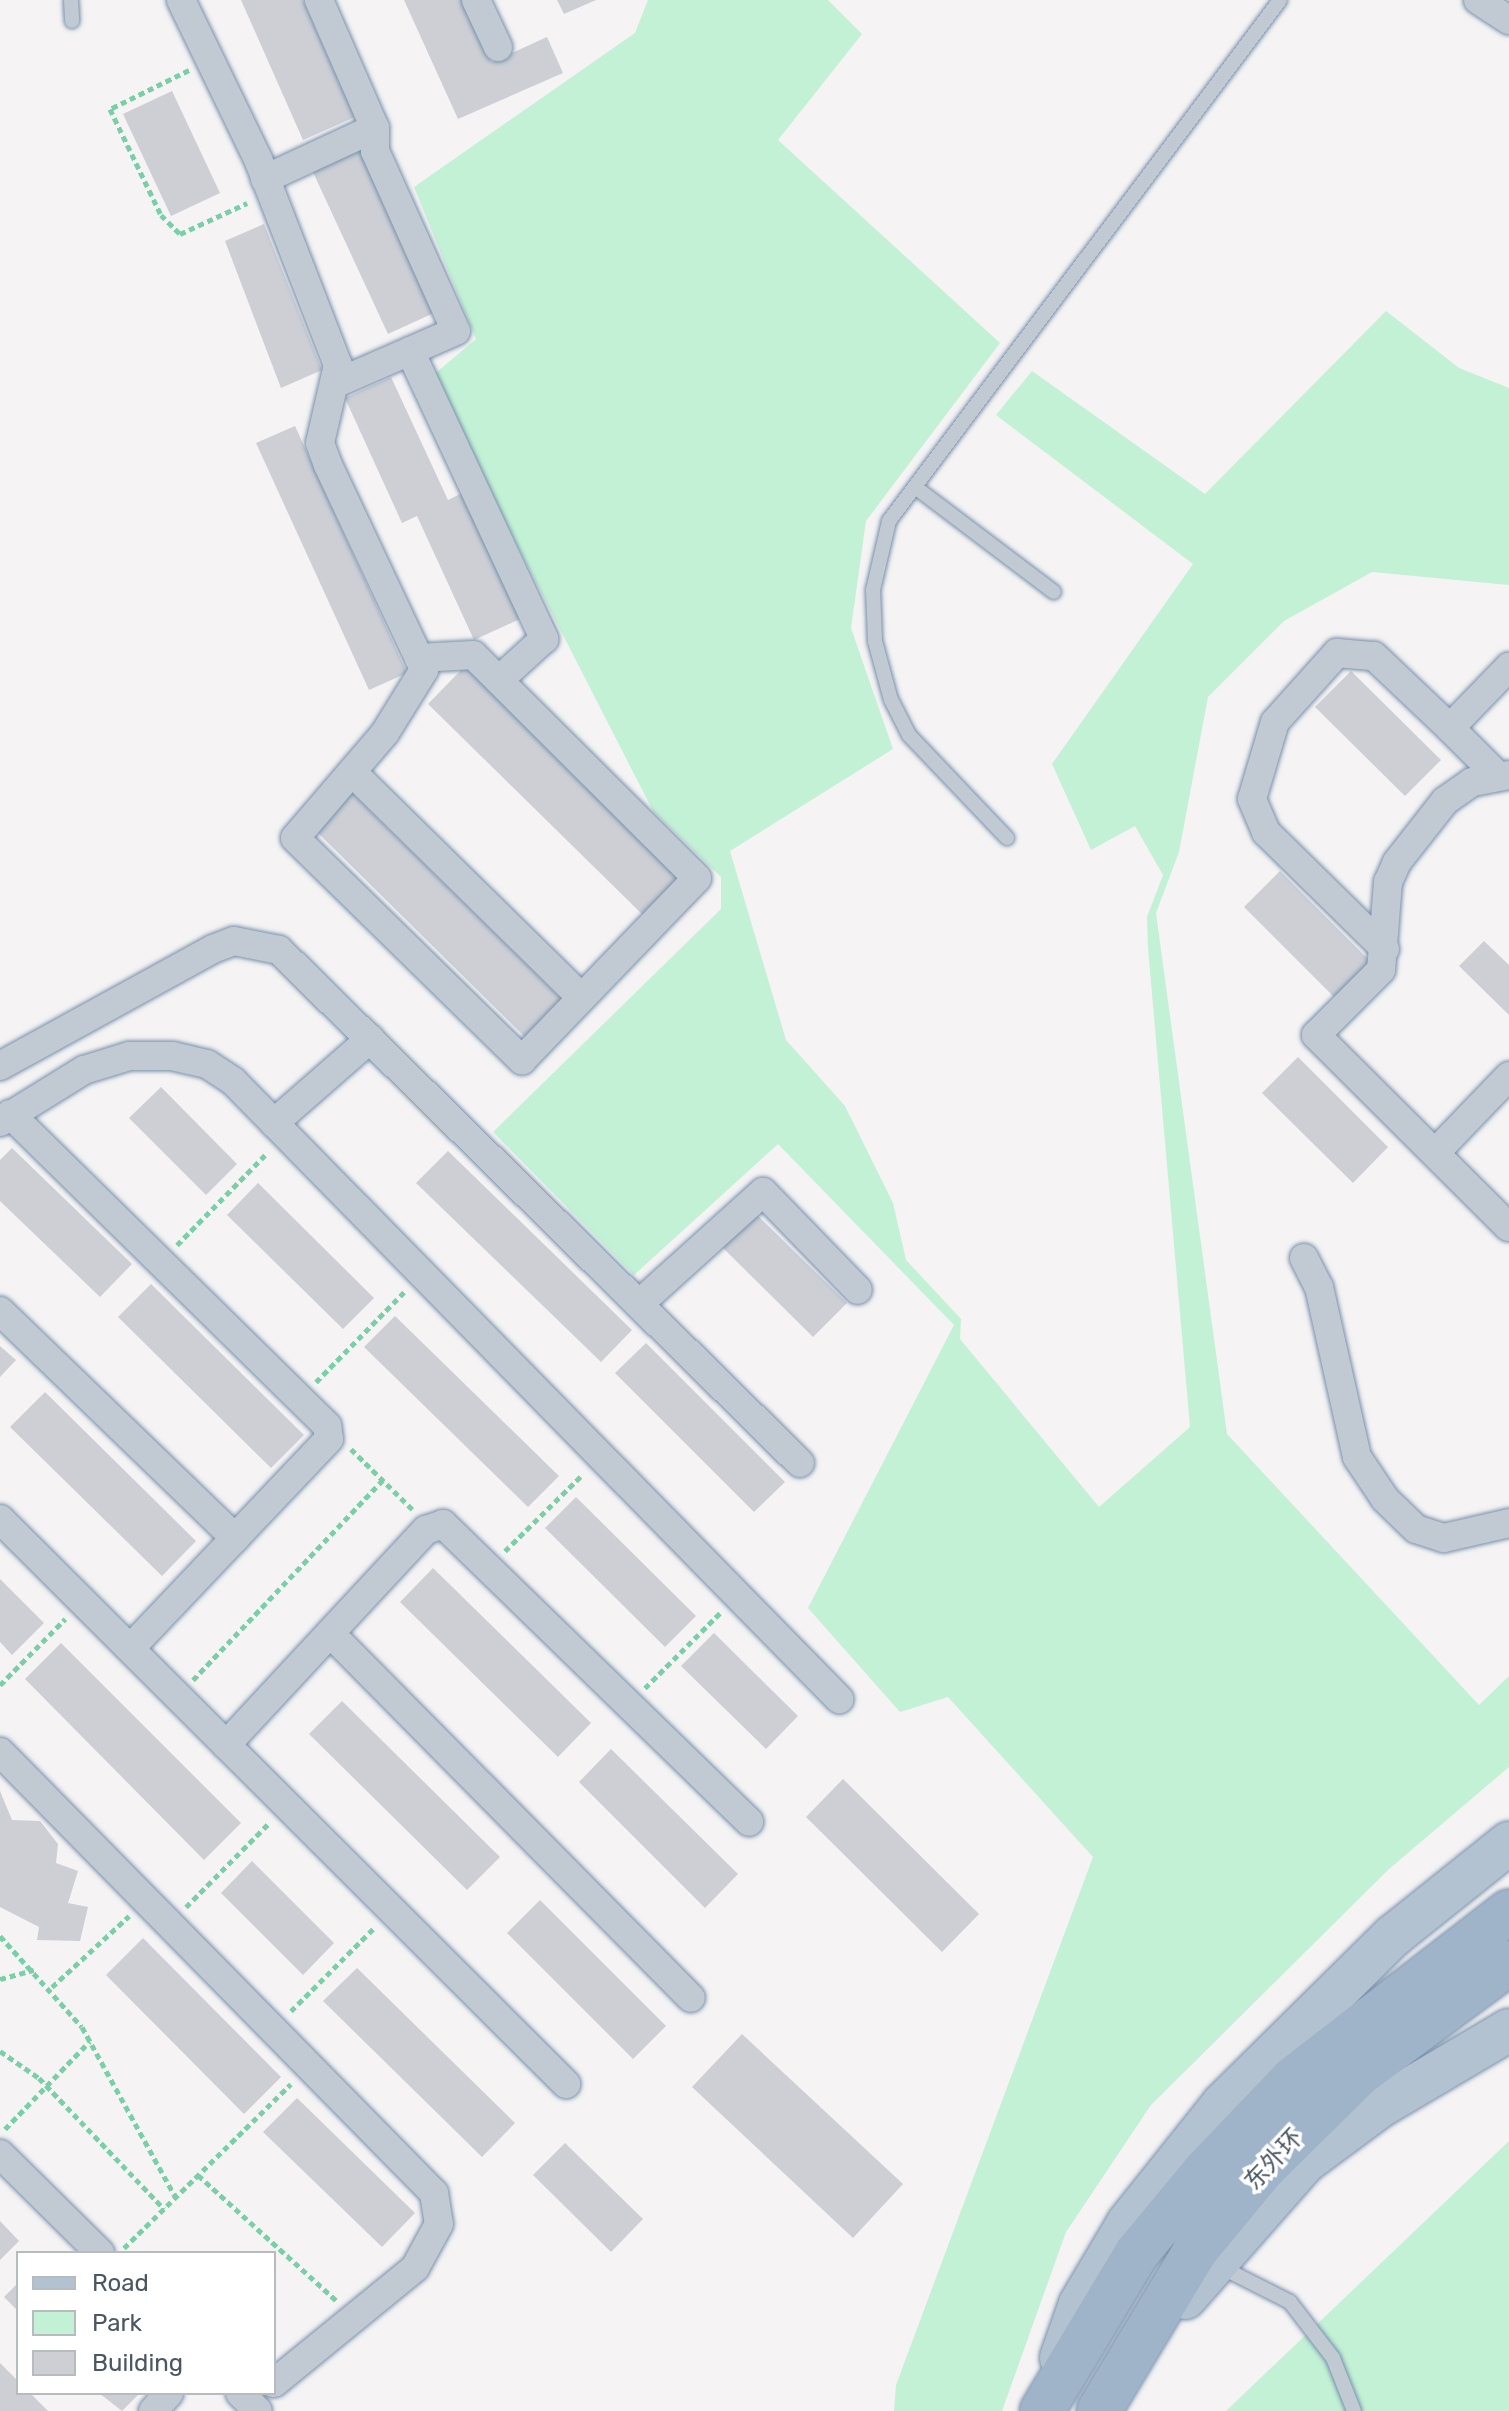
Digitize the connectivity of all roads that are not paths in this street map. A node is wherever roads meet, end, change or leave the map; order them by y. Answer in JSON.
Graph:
{"nodes":[{"id":1,"x":71,"y":0,"type":"edge"},
{"id":2,"x":181,"y":0,"type":"edge"},
{"id":3,"x":319,"y":0,"type":"edge"},
{"id":4,"x":476,"y":0,"type":"edge"},
{"id":5,"x":1280,"y":0,"type":"edge"},
{"id":6,"x":1478,"y":0,"type":"edge"},
{"id":7,"x":1509,"y":20,"type":"edge"},
{"id":8,"x":72,"y":21,"type":"dead end"},
{"id":9,"x":498,"y":47,"type":"dead end"},
{"id":10,"x":375,"y":128,"type":"junction"},
{"id":11,"x":268,"y":186,"type":"junction"},
{"id":12,"x":410,"y":351,"type":"junction"},
{"id":13,"x":337,"y":383,"type":"junction"},
{"id":14,"x":915,"y":487,"type":"junction"},
{"id":15,"x":1054,"y":592,"type":"dead end"},
{"id":16,"x":419,"y":658,"type":"junction"},
{"id":17,"x":1509,"y":667,"type":"edge"},
{"id":18,"x":499,"y":680,"type":"junction"},
{"id":19,"x":1450,"y":728,"type":"junction"},
{"id":20,"x":352,"y":772,"type":"junction"},
{"id":21,"x":1502,"y":774,"type":"edge"},
{"id":22,"x":1007,"y":838,"type":"dead end"},
{"id":23,"x":1385,"y":949,"type":"junction"},
{"id":24,"x":582,"y":998,"type":"junction"},
{"id":25,"x":370,"y":1039,"type":"junction"},
{"id":26,"x":0,"y":1066,"type":"edge"},
{"id":27,"x":1509,"y":1076,"type":"edge"},
{"id":28,"x":5,"y":1118,"type":"edge"},
{"id":29,"x":280,"y":1129,"type":"junction"},
{"id":30,"x":1435,"y":1153,"type":"junction"},
{"id":31,"x":1509,"y":1227,"type":"edge"},
{"id":32,"x":1304,"y":1258,"type":"dead end"},
{"id":33,"x":858,"y":1290,"type":"dead end"},
{"id":34,"x":639,"y":1304,"type":"junction"},
{"id":35,"x":0,"y":1311,"type":"edge"},
{"id":36,"x":800,"y":1463,"type":"dead end"},
{"id":37,"x":0,"y":1519,"type":"edge"},
{"id":38,"x":1509,"y":1523,"type":"edge"},
{"id":39,"x":235,"y":1538,"type":"junction"},
{"id":40,"x":330,"y":1633,"type":"junction"},
{"id":41,"x":130,"y":1649,"type":"junction"},
{"id":42,"x":839,"y":1699,"type":"dead end"},
{"id":43,"x":226,"y":1745,"type":"junction"},
{"id":44,"x":0,"y":1752,"type":"edge"},
{"id":45,"x":749,"y":1822,"type":"dead end"},
{"id":46,"x":1509,"y":1843,"type":"edge"},
{"id":47,"x":1509,"y":1912,"type":"edge"},
{"id":48,"x":1509,"y":1963,"type":"edge"},
{"id":49,"x":691,"y":1998,"type":"dead end"},
{"id":50,"x":1509,"y":2030,"type":"edge"},
{"id":51,"x":566,"y":2084,"type":"dead end"},
{"id":52,"x":0,"y":2154,"type":"edge"},
{"id":53,"x":98,"y":2251,"type":"edge"},
{"id":54,"x":1213,"y":2263,"type":"junction"},
{"id":55,"x":276,"y":2381,"type":"edge"},
{"id":56,"x":167,"y":2395,"type":"edge"},
{"id":57,"x":1104,"y":2402,"type":"edge"},
{"id":58,"x":153,"y":2411,"type":"edge"},
{"id":59,"x":1042,"y":2411,"type":"edge"},
{"id":60,"x":1354,"y":2411,"type":"edge"}],
"edges":[{"from":1,"to":8,"type":"lane"},
{"from":2,"to":11,"type":"street"},
{"from":3,"to":10,"type":"street"},
{"from":4,"to":9,"type":"street"},
{"from":5,"to":14,"type":"lane"},
{"from":6,"to":7,"type":"street"},
{"from":10,"to":11,"type":"street"},
{"from":10,"to":12,"type":"street"},
{"from":11,"to":13,"type":"street"},
{"from":12,"to":13,"type":"street"},
{"from":12,"to":18,"type":"street"},
{"from":13,"to":16,"type":"street"},
{"from":14,"to":15,"type":"lane"},
{"from":14,"to":22,"type":"lane"},
{"from":16,"to":18,"type":"street"},
{"from":16,"to":20,"type":"street"},
{"from":17,"to":19,"type":"street"},
{"from":18,"to":24,"type":"street"},
{"from":19,"to":21,"type":"street"},
{"from":19,"to":23,"type":"street"},
{"from":20,"to":24,"type":"street"},
{"from":20,"to":24,"type":"street"},
{"from":21,"to":23,"type":"street"},
{"from":23,"to":30,"type":"street"},
{"from":25,"to":26,"type":"street"},
{"from":25,"to":29,"type":"street"},
{"from":25,"to":34,"type":"street"},
{"from":27,"to":30,"type":"street"},
{"from":28,"to":29,"type":"street"},
{"from":28,"to":39,"type":"street"},
{"from":29,"to":42,"type":"street"},
{"from":30,"to":31,"type":"street"},
{"from":32,"to":38,"type":"street"},
{"from":33,"to":34,"type":"street"},
{"from":34,"to":36,"type":"street"},
{"from":35,"to":39,"type":"street"},
{"from":37,"to":41,"type":"street"},
{"from":39,"to":41,"type":"street"},
{"from":40,"to":43,"type":"street"},
{"from":40,"to":45,"type":"street"},
{"from":40,"to":49,"type":"street"},
{"from":41,"to":43,"type":"street"},
{"from":43,"to":51,"type":"street"},
{"from":44,"to":55,"type":"street"},
{"from":46,"to":59,"type":"main road"},
{"from":47,"to":59,"type":"highway"},
{"from":48,"to":57,"type":"highway","name":"东外环"},
{"from":50,"to":54,"type":"main road"},
{"from":52,"to":53,"type":"street"},
{"from":54,"to":57,"type":"main road"},
{"from":54,"to":60,"type":"lane"},
{"from":56,"to":58,"type":"street"}]}
